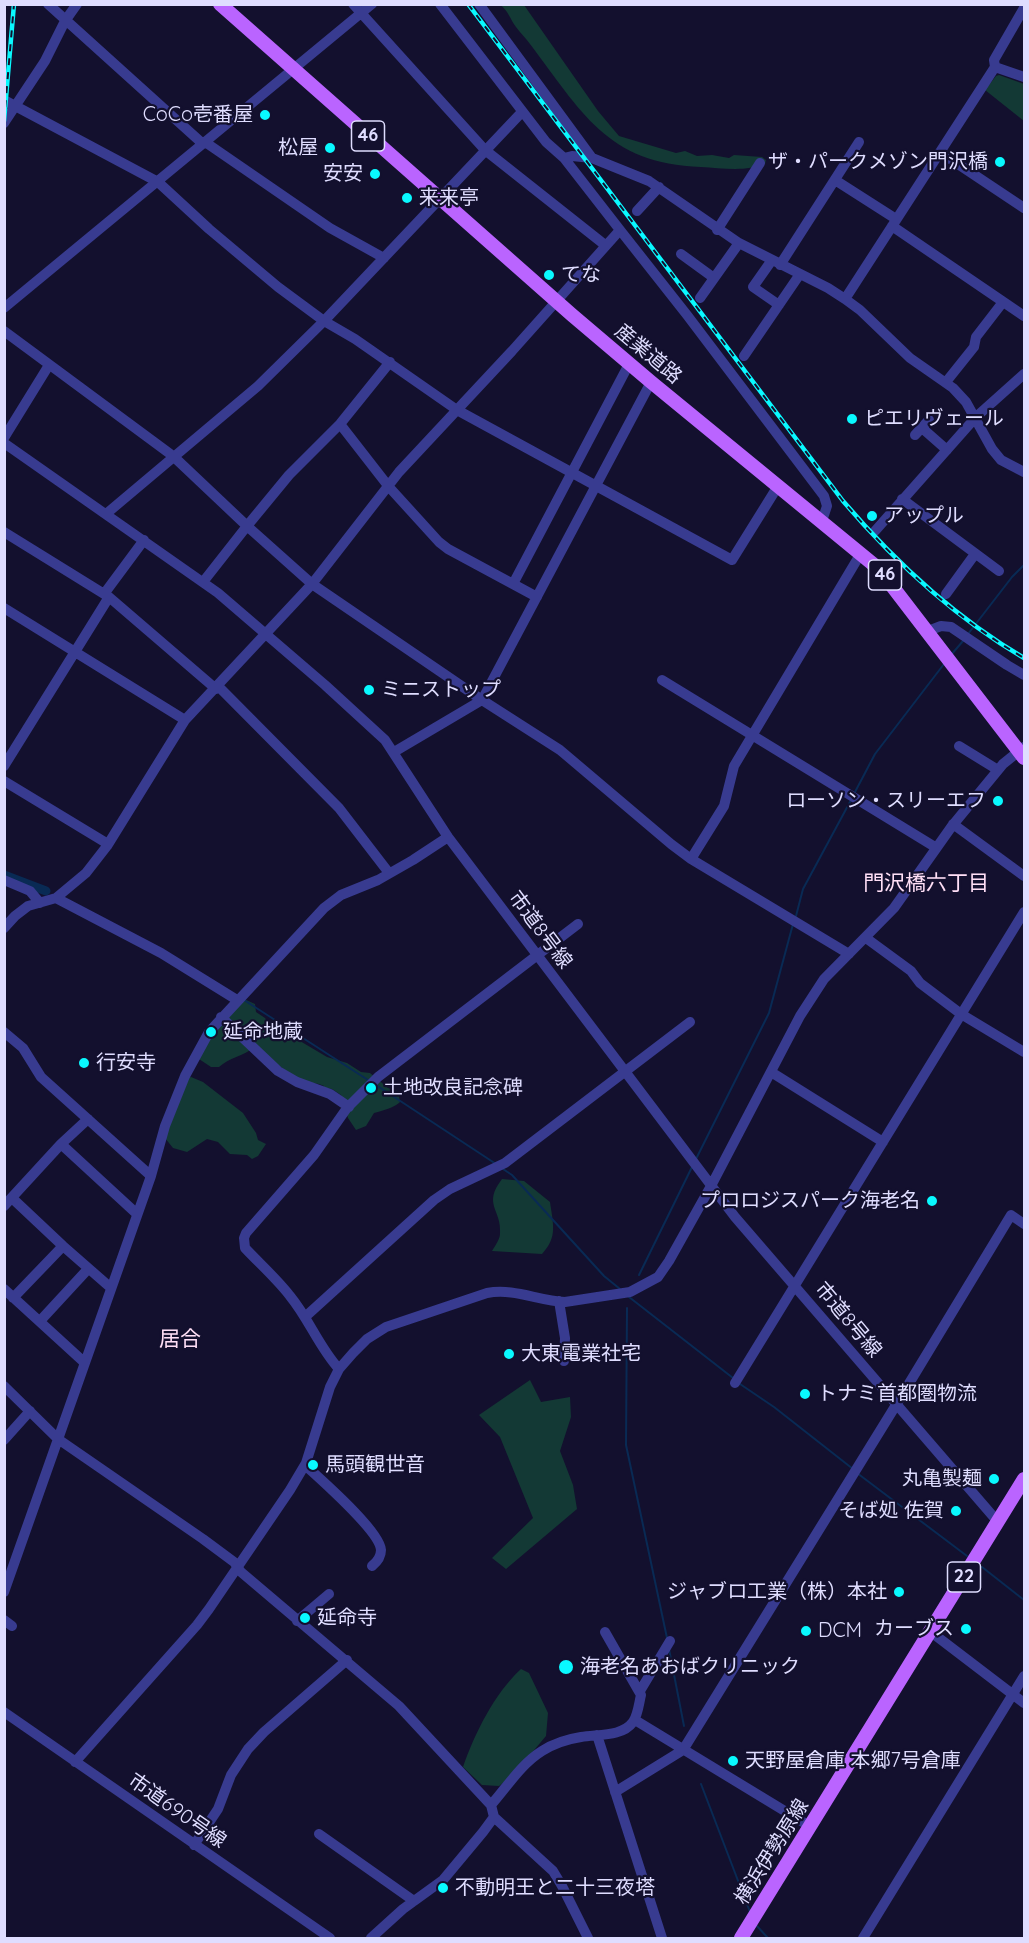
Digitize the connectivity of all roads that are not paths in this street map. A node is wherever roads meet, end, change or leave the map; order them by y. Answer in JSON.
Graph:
{"nodes":[{"id":1,"x":48,"y":4,"type":"edge"},
{"id":2,"x":77,"y":4,"type":"edge"},
{"id":3,"x":220,"y":4,"type":"edge"},
{"id":4,"x":353,"y":4,"type":"edge"},
{"id":5,"x":372,"y":4,"type":"edge"},
{"id":6,"x":440,"y":4,"type":"edge"},
{"id":7,"x":479,"y":4,"type":"edge"},
{"id":8,"x":1024,"y":9,"type":"edge"},
{"id":9,"x":361,"y":14,"type":"junction"},
{"id":10,"x":66,"y":21,"type":"junction"},
{"id":11,"x":995,"y":67,"type":"junction"},
{"id":12,"x":294,"y":69,"type":"junction"},
{"id":13,"x":1024,"y":78,"type":"edge"},
{"id":14,"x":4,"y":100,"type":"edge"},
{"id":15,"x":15,"y":107,"type":"junction"},
{"id":16,"x":522,"y":112,"type":"junction"},
{"id":17,"x":4,"y":123,"type":"edge"},
{"id":18,"x":859,"y":142,"type":"dead end"},
{"id":19,"x":204,"y":143,"type":"junction"},
{"id":20,"x":485,"y":150,"type":"junction"},
{"id":21,"x":940,"y":152,"type":"junction"},
{"id":22,"x":564,"y":158,"type":"junction"},
{"id":23,"x":592,"y":158,"type":"junction"},
{"id":24,"x":760,"y":163,"type":"dead end"},
{"id":25,"x":835,"y":180,"type":"junction"},
{"id":26,"x":158,"y":182,"type":"junction"},
{"id":27,"x":659,"y":187,"type":"junction"},
{"id":28,"x":439,"y":200,"type":"junction"},
{"id":29,"x":1024,"y":208,"type":"edge"},
{"id":30,"x":637,"y":211,"type":"dead end"},
{"id":31,"x":894,"y":223,"type":"junction"},
{"id":32,"x":620,"y":230,"type":"junction"},
{"id":33,"x":717,"y":230,"type":"junction"},
{"id":34,"x":739,"y":243,"type":"junction"},
{"id":35,"x":605,"y":245,"type":"junction"},
{"id":36,"x":681,"y":254,"type":"dead end"},
{"id":37,"x":384,"y":258,"type":"junction"},
{"id":38,"x":776,"y":263,"type":"junction"},
{"id":39,"x":800,"y":274,"type":"junction"},
{"id":40,"x":714,"y":278,"type":"junction"},
{"id":41,"x":700,"y":298,"type":"dead end"},
{"id":42,"x":845,"y":299,"type":"junction"},
{"id":43,"x":556,"y":302,"type":"junction"},
{"id":44,"x":1003,"y":302,"type":"junction"},
{"id":45,"x":779,"y":305,"type":"junction"},
{"id":46,"x":4,"y":308,"type":"edge"},
{"id":47,"x":1024,"y":316,"type":"edge"},
{"id":48,"x":324,"y":321,"type":"junction"},
{"id":49,"x":4,"y":331,"type":"edge"},
{"id":50,"x":744,"y":356,"type":"dead end"},
{"id":51,"x":390,"y":362,"type":"junction"},
{"id":52,"x":629,"y":364,"type":"junction"},
{"id":53,"x":49,"y":365,"type":"junction"},
{"id":54,"x":1024,"y":374,"type":"edge"},
{"id":55,"x":651,"y":382,"type":"junction"},
{"id":56,"x":946,"y":382,"type":"junction"},
{"id":57,"x":457,"y":410,"type":"junction"},
{"id":58,"x":975,"y":417,"type":"junction"},
{"id":59,"x":340,"y":424,"type":"junction"},
{"id":60,"x":922,"y":428,"type":"dead end"},
{"id":61,"x":4,"y":438,"type":"edge"},
{"id":62,"x":4,"y":443,"type":"edge"},
{"id":63,"x":947,"y":450,"type":"junction"},
{"id":64,"x":173,"y":456,"type":"junction"},
{"id":65,"x":1024,"y":472,"type":"edge"},
{"id":66,"x":572,"y":473,"type":"junction"},
{"id":67,"x":596,"y":486,"type":"junction"},
{"id":68,"x":778,"y":486,"type":"junction"},
{"id":69,"x":388,"y":487,"type":"junction"},
{"id":70,"x":902,"y":499,"type":"junction"},
{"id":71,"x":106,"y":514,"type":"junction"},
{"id":72,"x":822,"y":522,"type":"junction"},
{"id":73,"x":247,"y":526,"type":"junction"},
{"id":74,"x":875,"y":531,"type":"dead end"},
{"id":75,"x":4,"y":532,"type":"edge"},
{"id":76,"x":144,"y":540,"type":"junction"},
{"id":77,"x":861,"y":553,"type":"junction"},
{"id":78,"x":975,"y":554,"type":"junction"},
{"id":79,"x":999,"y":572,"type":"dead end"},
{"id":80,"x":203,"y":582,"type":"junction"},
{"id":81,"x":312,"y":584,"type":"junction"},
{"id":82,"x":513,"y":584,"type":"junction"},
{"id":83,"x":946,"y":594,"type":"dead end"},
{"id":84,"x":107,"y":595,"type":"junction"},
{"id":85,"x":537,"y":597,"type":"junction"},
{"id":86,"x":4,"y":608,"type":"edge"},
{"id":87,"x":928,"y":631,"type":"junction"},
{"id":88,"x":265,"y":633,"type":"junction"},
{"id":89,"x":76,"y":651,"type":"junction"},
{"id":90,"x":1024,"y":675,"type":"edge"},
{"id":91,"x":662,"y":680,"type":"dead end"},
{"id":92,"x":217,"y":688,"type":"junction"},
{"id":93,"x":482,"y":700,"type":"junction"},
{"id":94,"x":185,"y":720,"type":"junction"},
{"id":95,"x":751,"y":736,"type":"junction"},
{"id":96,"x":959,"y":746,"type":"dead end"},
{"id":97,"x":394,"y":752,"type":"junction"},
{"id":98,"x":1023,"y":752,"type":"edge"},
{"id":99,"x":4,"y":766,"type":"edge"},
{"id":100,"x":998,"y":770,"type":"junction"},
{"id":101,"x":4,"y":781,"type":"edge"},
{"id":102,"x":953,"y":824,"type":"junction"},
{"id":103,"x":448,"y":837,"type":"junction"},
{"id":104,"x":108,"y":844,"type":"junction"},
{"id":105,"x":935,"y":847,"type":"junction"},
{"id":106,"x":691,"y":859,"type":"junction"},
{"id":107,"x":389,"y":873,"type":"junction"},
{"id":108,"x":1024,"y":876,"type":"edge"},
{"id":109,"x":4,"y":880,"type":"edge"},
{"id":110,"x":57,"y":898,"type":"junction"},
{"id":111,"x":40,"y":903,"type":"junction"},
{"id":112,"x":1024,"y":912,"type":"edge"},
{"id":113,"x":578,"y":924,"type":"dead end"},
{"id":114,"x":4,"y":928,"type":"edge"},
{"id":115,"x":866,"y":938,"type":"junction"},
{"id":116,"x":849,"y":954,"type":"junction"},
{"id":117,"x":537,"y":957,"type":"junction"},
{"id":118,"x":237,"y":1000,"type":"junction"},
{"id":119,"x":961,"y":1014,"type":"junction"},
{"id":120,"x":221,"y":1017,"type":"junction"},
{"id":121,"x":690,"y":1022,"type":"dead end"},
{"id":122,"x":4,"y":1032,"type":"edge"},
{"id":123,"x":1024,"y":1052,"type":"edge"},
{"id":124,"x":771,"y":1071,"type":"junction"},
{"id":125,"x":625,"y":1072,"type":"junction"},
{"id":126,"x":349,"y":1107,"type":"junction"},
{"id":127,"x":88,"y":1119,"type":"junction"},
{"id":128,"x":883,"y":1142,"type":"junction"},
{"id":129,"x":61,"y":1144,"type":"junction"},
{"id":130,"x":151,"y":1176,"type":"junction"},
{"id":131,"x":711,"y":1185,"type":"junction"},
{"id":132,"x":8,"y":1202,"type":"edge"},
{"id":133,"x":137,"y":1214,"type":"junction"},
{"id":134,"x":1024,"y":1224,"type":"edge"},
{"id":135,"x":63,"y":1246,"type":"junction"},
{"id":136,"x":88,"y":1269,"type":"junction"},
{"id":137,"x":795,"y":1285,"type":"junction"},
{"id":138,"x":111,"y":1288,"type":"junction"},
{"id":139,"x":4,"y":1289,"type":"edge"},
{"id":140,"x":14,"y":1298,"type":"junction"},
{"id":141,"x":562,"y":1301,"type":"junction"},
{"id":142,"x":305,"y":1317,"type":"junction"},
{"id":143,"x":40,"y":1321,"type":"junction"},
{"id":144,"x":564,"y":1360,"type":"dead end"},
{"id":145,"x":85,"y":1363,"type":"junction"},
{"id":146,"x":339,"y":1369,"type":"junction"},
{"id":147,"x":736,"y":1381,"type":"dead end"},
{"id":148,"x":4,"y":1386,"type":"edge"},
{"id":149,"x":896,"y":1406,"type":"junction"},
{"id":150,"x":30,"y":1411,"type":"junction"},
{"id":151,"x":58,"y":1439,"type":"junction"},
{"id":152,"x":4,"y":1440,"type":"edge"},
{"id":153,"x":305,"y":1465,"type":"junction"},
{"id":154,"x":1024,"y":1479,"type":"edge"},
{"id":155,"x":998,"y":1522,"type":"junction"},
{"id":156,"x":372,"y":1566,"type":"dead end"},
{"id":157,"x":237,"y":1567,"type":"junction"},
{"id":158,"x":4,"y":1592,"type":"edge"},
{"id":159,"x":329,"y":1594,"type":"dead end"},
{"id":160,"x":297,"y":1620,"type":"junction"},
{"id":161,"x":605,"y":1632,"type":"dead end"},
{"id":162,"x":931,"y":1632,"type":"junction"},
{"id":163,"x":667,"y":1646,"type":"dead end"},
{"id":164,"x":347,"y":1660,"type":"junction"},
{"id":165,"x":1024,"y":1676,"type":"edge"},
{"id":166,"x":640,"y":1691,"type":"junction"},
{"id":167,"x":1013,"y":1695,"type":"junction"},
{"id":168,"x":1024,"y":1703,"type":"edge"},
{"id":169,"x":4,"y":1712,"type":"edge"},
{"id":170,"x":635,"y":1720,"type":"junction"},
{"id":171,"x":597,"y":1735,"type":"junction"},
{"id":172,"x":683,"y":1750,"type":"junction"},
{"id":173,"x":75,"y":1762,"type":"junction"},
{"id":174,"x":615,"y":1792,"type":"junction"},
{"id":175,"x":491,"y":1805,"type":"junction"},
{"id":176,"x":494,"y":1817,"type":"junction"},
{"id":177,"x":811,"y":1827,"type":"junction"},
{"id":178,"x":319,"y":1834,"type":"dead end"},
{"id":179,"x":194,"y":1845,"type":"junction"},
{"id":180,"x":414,"y":1901,"type":"junction"},
{"id":181,"x":330,"y":1938,"type":"edge"},
{"id":182,"x":371,"y":1938,"type":"edge"},
{"id":183,"x":588,"y":1938,"type":"edge"},
{"id":184,"x":662,"y":1938,"type":"edge"},
{"id":185,"x":741,"y":1938,"type":"edge"},
{"id":186,"x":863,"y":1938,"type":"edge"}],
"edges":[{"from":1,"to":10,"type":"street"},
{"from":2,"to":10,"type":"street"},
{"from":3,"to":12,"type":"main road","name":"産業道路","number":"46"},
{"from":4,"to":9,"type":"street"},
{"from":5,"to":9,"type":"street"},
{"from":6,"to":16,"type":"street"},
{"from":7,"to":23,"type":"street"},
{"from":8,"to":11,"type":"street"},
{"from":9,"to":12,"type":"street"},
{"from":9,"to":20,"type":"street"},
{"from":10,"to":15,"type":"street"},
{"from":10,"to":19,"type":"street"},
{"from":11,"to":13,"type":"street"},
{"from":11,"to":21,"type":"street"},
{"from":12,"to":19,"type":"street"},
{"from":12,"to":28,"type":"main road","name":"産業道路","number":"46"},
{"from":14,"to":15,"type":"street"},
{"from":15,"to":17,"type":"street"},
{"from":15,"to":26,"type":"street"},
{"from":16,"to":20,"type":"street"},
{"from":16,"to":22,"type":"street"},
{"from":18,"to":25,"type":"street"},
{"from":19,"to":26,"type":"street"},
{"from":19,"to":37,"type":"street"},
{"from":20,"to":28,"type":"street"},
{"from":20,"to":35,"type":"street"},
{"from":21,"to":29,"type":"street"},
{"from":21,"to":31,"type":"street"},
{"from":22,"to":23,"type":"street"},
{"from":22,"to":32,"type":"street"},
{"from":23,"to":27,"type":"street"},
{"from":24,"to":33,"type":"street"},
{"from":25,"to":31,"type":"street"},
{"from":25,"to":38,"type":"street"},
{"from":26,"to":46,"type":"street"},
{"from":26,"to":48,"type":"street"},
{"from":27,"to":30,"type":"street"},
{"from":27,"to":33,"type":"street"},
{"from":28,"to":37,"type":"street"},
{"from":28,"to":43,"type":"main road","name":"産業道路","number":"46"},
{"from":31,"to":42,"type":"street"},
{"from":31,"to":44,"type":"street"},
{"from":32,"to":35,"type":"street"},
{"from":32,"to":72,"type":"street"},
{"from":33,"to":34,"type":"street"},
{"from":34,"to":38,"type":"street"},
{"from":34,"to":40,"type":"street"},
{"from":35,"to":43,"type":"street"},
{"from":36,"to":40,"type":"street"},
{"from":37,"to":48,"type":"street"},
{"from":38,"to":39,"type":"street"},
{"from":38,"to":45,"type":"street"},
{"from":39,"to":42,"type":"street"},
{"from":39,"to":45,"type":"street"},
{"from":40,"to":41,"type":"street"},
{"from":42,"to":56,"type":"street"},
{"from":43,"to":52,"type":"main road","name":"産業道路","number":"46"},
{"from":43,"to":57,"type":"street"},
{"from":44,"to":47,"type":"street"},
{"from":44,"to":56,"type":"street"},
{"from":45,"to":50,"type":"street"},
{"from":48,"to":51,"type":"street"},
{"from":48,"to":64,"type":"street"},
{"from":49,"to":53,"type":"street"},
{"from":51,"to":57,"type":"street"},
{"from":51,"to":59,"type":"street"},
{"from":52,"to":55,"type":"main road","name":"産業道路","number":"46"},
{"from":52,"to":66,"type":"street"},
{"from":53,"to":61,"type":"street"},
{"from":53,"to":64,"type":"street"},
{"from":54,"to":58,"type":"street"},
{"from":55,"to":67,"type":"street"},
{"from":55,"to":68,"type":"main road","name":"産業道路","number":"46"},
{"from":56,"to":58,"type":"street"},
{"from":57,"to":66,"type":"street"},
{"from":57,"to":69,"type":"street"},
{"from":58,"to":63,"type":"street"},
{"from":58,"to":65,"type":"street"},
{"from":59,"to":69,"type":"street"},
{"from":59,"to":73,"type":"street"},
{"from":60,"to":63,"type":"street"},
{"from":62,"to":71,"type":"street","name":"市道8号線"},
{"from":63,"to":70,"type":"street"},
{"from":64,"to":71,"type":"street"},
{"from":64,"to":73,"type":"street"},
{"from":66,"to":67,"type":"street"},
{"from":66,"to":82,"type":"street"},
{"from":67,"to":68,"type":"street"},
{"from":67,"to":85,"type":"street"},
{"from":68,"to":72,"type":"main road","name":"産業道路","number":"46"},
{"from":69,"to":81,"type":"street"},
{"from":69,"to":82,"type":"street"},
{"from":70,"to":74,"type":"street"},
{"from":70,"to":78,"type":"street"},
{"from":71,"to":76,"type":"street","name":"市道8号線"},
{"from":72,"to":77,"type":"main road","name":"産業道路","number":"46"},
{"from":73,"to":80,"type":"street"},
{"from":73,"to":81,"type":"street"},
{"from":75,"to":84,"type":"street"},
{"from":76,"to":80,"type":"street","name":"市道8号線"},
{"from":76,"to":84,"type":"street"},
{"from":77,"to":87,"type":"main road","name":"産業道路","number":"46"},
{"from":77,"to":95,"type":"street"},
{"from":78,"to":79,"type":"street"},
{"from":78,"to":83,"type":"street"},
{"from":80,"to":88,"type":"street","name":"市道8号線"},
{"from":81,"to":88,"type":"street"},
{"from":81,"to":93,"type":"street"},
{"from":82,"to":85,"type":"street"},
{"from":84,"to":89,"type":"street"},
{"from":84,"to":92,"type":"street"},
{"from":85,"to":93,"type":"street"},
{"from":86,"to":89,"type":"street"},
{"from":87,"to":90,"type":"street"},
{"from":87,"to":98,"type":"main road","name":"産業道路","number":"46"},
{"from":88,"to":92,"type":"street"},
{"from":88,"to":97,"type":"street","name":"市道8号線"},
{"from":89,"to":94,"type":"street"},
{"from":89,"to":99,"type":"street"},
{"from":91,"to":95,"type":"street"},
{"from":92,"to":94,"type":"street"},
{"from":92,"to":107,"type":"street"},
{"from":93,"to":97,"type":"street"},
{"from":93,"to":106,"type":"street"},
{"from":94,"to":104,"type":"street"},
{"from":95,"to":105,"type":"street"},
{"from":95,"to":106,"type":"street"},
{"from":96,"to":100,"type":"street"},
{"from":97,"to":103,"type":"street","name":"市道8号線"},
{"from":98,"to":100,"type":"street"},
{"from":100,"to":102,"type":"street"},
{"from":101,"to":104,"type":"street"},
{"from":102,"to":105,"type":"street"},
{"from":102,"to":108,"type":"street"},
{"from":103,"to":107,"type":"street"},
{"from":103,"to":117,"type":"street","name":"市道8号線"},
{"from":104,"to":110,"type":"street"},
{"from":105,"to":115,"type":"street"},
{"from":106,"to":116,"type":"street"},
{"from":107,"to":118,"type":"street"},
{"from":109,"to":111,"type":"street"},
{"from":110,"to":111,"type":"street"},
{"from":110,"to":118,"type":"street"},
{"from":111,"to":114,"type":"street"},
{"from":112,"to":119,"type":"street"},
{"from":113,"to":117,"type":"street"},
{"from":115,"to":116,"type":"street"},
{"from":115,"to":119,"type":"street"},
{"from":116,"to":124,"type":"street"},
{"from":117,"to":125,"type":"street","name":"市道8号線"},
{"from":117,"to":126,"type":"street"},
{"from":118,"to":120,"type":"street"},
{"from":119,"to":123,"type":"street"},
{"from":119,"to":128,"type":"street"},
{"from":120,"to":126,"type":"street"},
{"from":120,"to":130,"type":"street"},
{"from":121,"to":125,"type":"street"},
{"from":122,"to":127,"type":"street"},
{"from":124,"to":128,"type":"street"},
{"from":124,"to":131,"type":"street"},
{"from":125,"to":131,"type":"street","name":"市道8号線"},
{"from":125,"to":142,"type":"street"},
{"from":126,"to":142,"type":"street"},
{"from":127,"to":129,"type":"street"},
{"from":127,"to":130,"type":"street"},
{"from":128,"to":137,"type":"street"},
{"from":129,"to":132,"type":"street"},
{"from":129,"to":133,"type":"street"},
{"from":130,"to":133,"type":"street"},
{"from":131,"to":137,"type":"street","name":"市道8号線"},
{"from":131,"to":141,"type":"street"},
{"from":132,"to":135,"type":"street"},
{"from":133,"to":138,"type":"street"},
{"from":134,"to":149,"type":"street"},
{"from":135,"to":136,"type":"street"},
{"from":135,"to":140,"type":"street"},
{"from":136,"to":138,"type":"street"},
{"from":136,"to":143,"type":"street"},
{"from":137,"to":147,"type":"street"},
{"from":137,"to":149,"type":"street","name":"市道8号線"},
{"from":138,"to":145,"type":"street"},
{"from":139,"to":140,"type":"street"},
{"from":140,"to":143,"type":"street"},
{"from":141,"to":144,"type":"street"},
{"from":141,"to":146,"type":"street"},
{"from":142,"to":146,"type":"street"},
{"from":143,"to":145,"type":"street"},
{"from":145,"to":151,"type":"street"},
{"from":146,"to":153,"type":"street"},
{"from":148,"to":150,"type":"street"},
{"from":149,"to":155,"type":"street","name":"市道8号線"},
{"from":149,"to":172,"type":"street"},
{"from":150,"to":151,"type":"street"},
{"from":150,"to":152,"type":"street"},
{"from":151,"to":157,"type":"street"},
{"from":151,"to":158,"type":"street"},
{"from":153,"to":156,"type":"street"},
{"from":153,"to":157,"type":"street"},
{"from":154,"to":155,"type":"main road","name":"横浜伊勢原線","number":"22"},
{"from":155,"to":162,"type":"main road","name":"横浜伊勢原線","number":"22"},
{"from":157,"to":160,"type":"street"},
{"from":157,"to":173,"type":"street"},
{"from":159,"to":160,"type":"street"},
{"from":160,"to":164,"type":"street"},
{"from":161,"to":166,"type":"street"},
{"from":162,"to":167,"type":"street"},
{"from":162,"to":177,"type":"main road","name":"横浜伊勢原線","number":"22"},
{"from":163,"to":166,"type":"street"},
{"from":164,"to":175,"type":"street"},
{"from":164,"to":179,"type":"street"},
{"from":165,"to":167,"type":"street"},
{"from":166,"to":170,"type":"street"},
{"from":167,"to":168,"type":"street"},
{"from":167,"to":186,"type":"street"},
{"from":169,"to":173,"type":"street","name":"市道690号線"},
{"from":170,"to":171,"type":"street"},
{"from":170,"to":172,"type":"street"},
{"from":171,"to":174,"type":"street"},
{"from":171,"to":175,"type":"street"},
{"from":172,"to":174,"type":"street"},
{"from":172,"to":177,"type":"street"},
{"from":173,"to":179,"type":"street","name":"市道690号線"},
{"from":174,"to":184,"type":"street"},
{"from":175,"to":176,"type":"street"},
{"from":176,"to":180,"type":"street"},
{"from":176,"to":183,"type":"street"},
{"from":177,"to":185,"type":"main road","name":"横浜伊勢原線","number":"22"},
{"from":178,"to":180,"type":"street"},
{"from":179,"to":181,"type":"street","name":"市道690号線"},
{"from":180,"to":182,"type":"street"}]}
